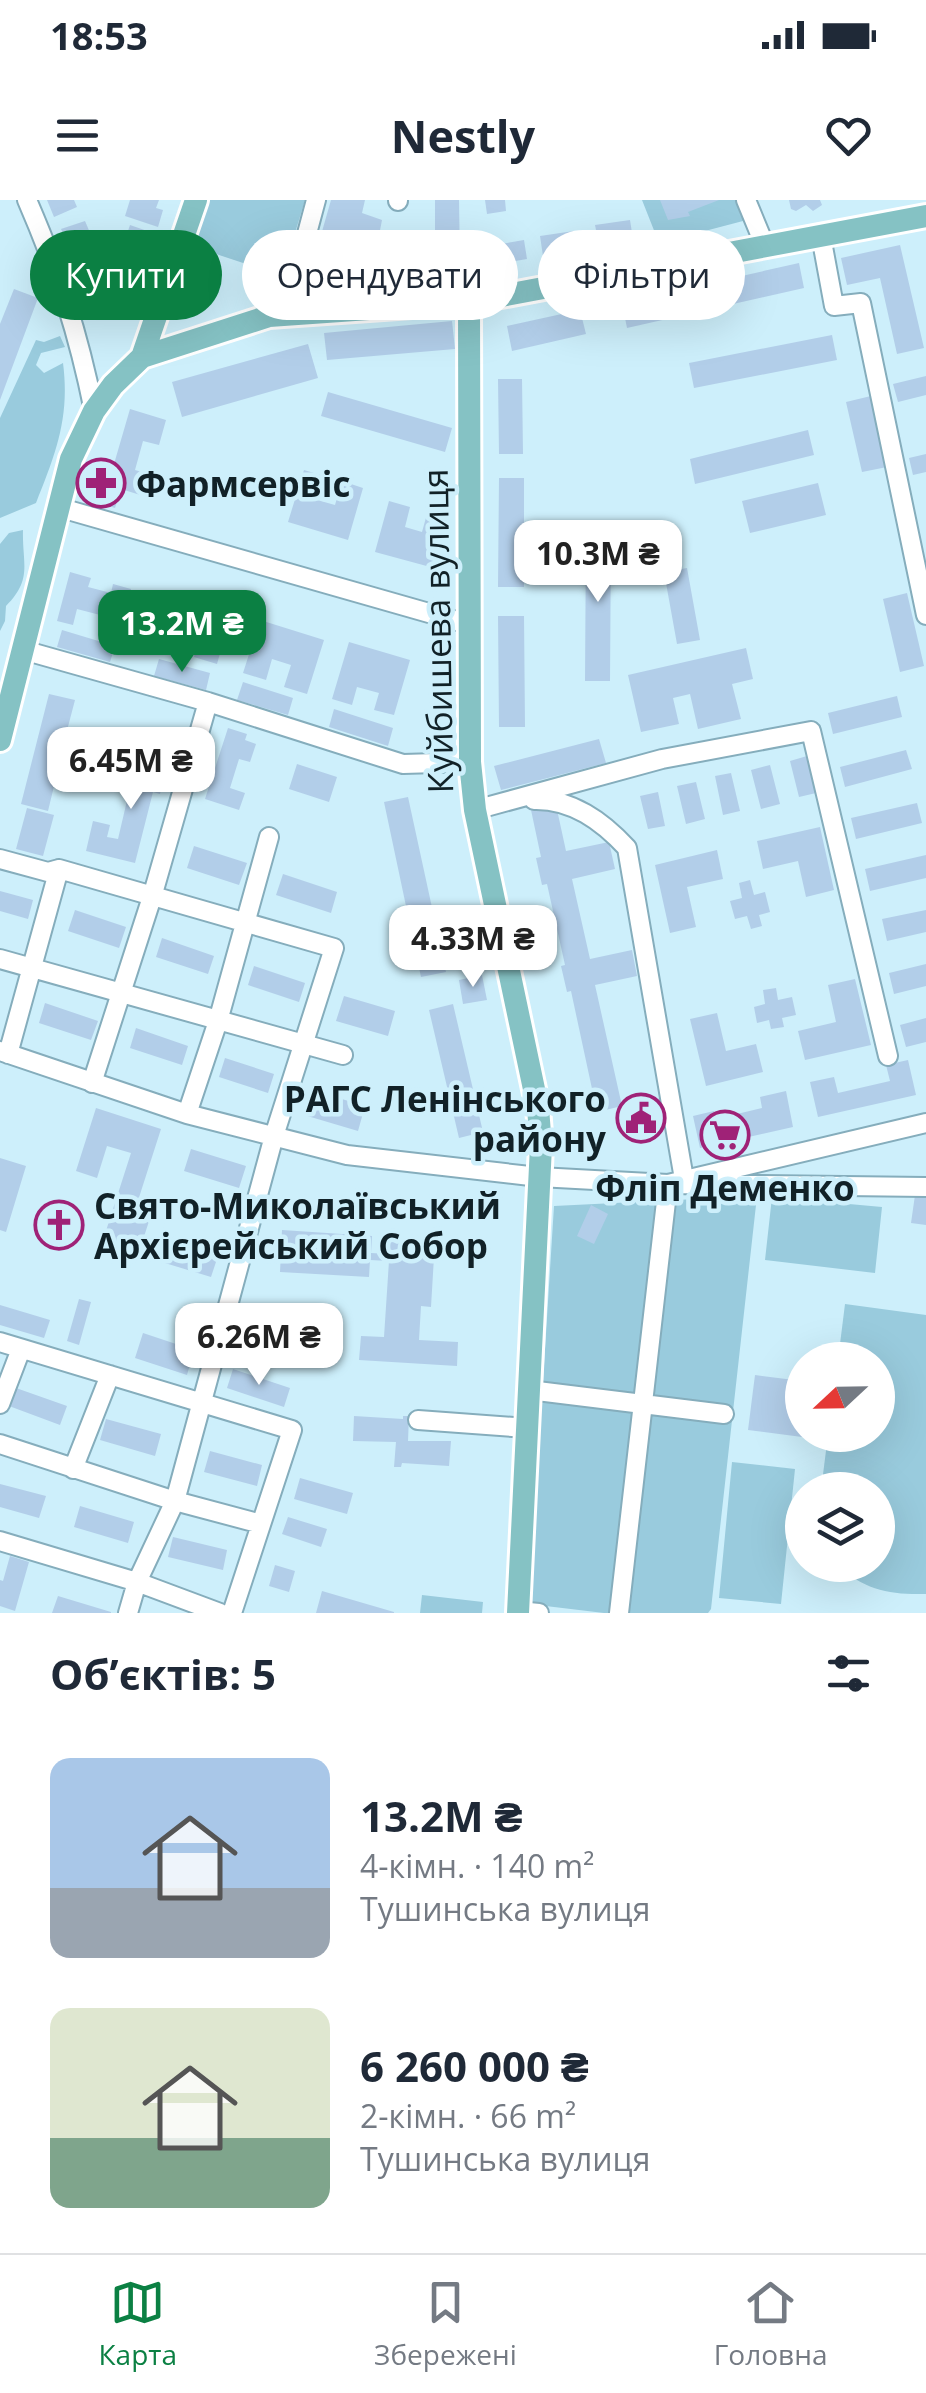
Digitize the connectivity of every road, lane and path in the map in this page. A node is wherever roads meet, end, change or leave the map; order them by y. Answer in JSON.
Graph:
{"nodes":[{"id":1,"x":27,"y":200,"type":"edge"},
{"id":2,"x":196,"y":200,"type":"edge"},
{"id":3,"x":316,"y":200,"type":"edge"},
{"id":4,"x":746,"y":200,"type":"edge"},
{"id":5,"x":917,"y":200,"type":"edge"},
{"id":6,"x":926,"y":213,"type":"edge"},
{"id":7,"x":309,"y":230,"type":"edge"},
{"id":8,"x":821,"y":236,"type":"junction"},
{"id":9,"x":765,"y":246,"type":"junction"},
{"id":10,"x":518,"y":293,"type":"edge"},
{"id":11,"x":257,"y":320,"type":"edge"},
{"id":12,"x":469,"y":320,"type":"edge"},
{"id":13,"x":142,"y":357,"type":"junction"},
{"id":14,"x":94,"y":410,"type":"junction"},
{"id":15,"x":61,"y":508,"type":"junction"},
{"id":16,"x":926,"y":616,"type":"edge"},
{"id":17,"x":471,"y":625,"type":"junction"},
{"id":18,"x":23,"y":650,"type":"junction"},
{"id":19,"x":7,"y":683,"type":"edge"},
{"id":20,"x":208,"y":702,"type":"junction"},
{"id":21,"x":0,"y":740,"type":"edge"},
{"id":22,"x":470,"y":762,"type":"junction"},
{"id":23,"x":512,"y":800,"type":"junction"},
{"id":24,"x":475,"y":810,"type":"junction"},
{"id":25,"x":270,"y":837,"type":"dead end"},
{"id":26,"x":0,"y":859,"type":"edge"},
{"id":27,"x":58,"y":869,"type":"junction"},
{"id":28,"x":152,"y":897,"type":"junction"},
{"id":29,"x":245,"y":924,"type":"junction"},
{"id":30,"x":0,"y":959,"type":"edge"},
{"id":31,"x":33,"y":968,"type":"junction"},
{"id":32,"x":122,"y":993,"type":"junction"},
{"id":33,"x":218,"y":1021,"type":"junction"},
{"id":34,"x":304,"y":1042,"type":"junction"},
{"id":35,"x":4,"y":1052,"type":"edge"},
{"id":36,"x":343,"y":1055,"type":"dead end"},
{"id":37,"x":888,"y":1056,"type":"dead end"},
{"id":38,"x":92,"y":1082,"type":"junction"},
{"id":39,"x":187,"y":1114,"type":"junction"},
{"id":40,"x":926,"y":1124,"type":"edge"},
{"id":41,"x":274,"y":1136,"type":"junction"},
{"id":42,"x":539,"y":1177,"type":"junction"},
{"id":43,"x":676,"y":1181,"type":"junction"},
{"id":44,"x":926,"y":1187,"type":"edge"},
{"id":45,"x":0,"y":1342,"type":"edge"},
{"id":46,"x":20,"y":1348,"type":"junction"},
{"id":47,"x":110,"y":1375,"type":"junction"},
{"id":48,"x":529,"y":1390,"type":"junction"},
{"id":49,"x":0,"y":1404,"type":"edge"},
{"id":50,"x":642,"y":1404,"type":"junction"},
{"id":51,"x":202,"y":1405,"type":"junction"},
{"id":52,"x":724,"y":1414,"type":"dead end"},
{"id":53,"x":418,"y":1420,"type":"dead end"},
{"id":54,"x":527,"y":1428,"type":"junction"},
{"id":55,"x":0,"y":1444,"type":"edge"},
{"id":56,"x":74,"y":1468,"type":"junction"},
{"id":57,"x":175,"y":1501,"type":"junction"},
{"id":58,"x":262,"y":1524,"type":"junction"},
{"id":59,"x":0,"y":1540,"type":"edge"},
{"id":60,"x":137,"y":1582,"type":"junction"},
{"id":61,"x":525,"y":1612,"type":"edge"},
{"id":62,"x":128,"y":1613,"type":"edge"},
{"id":63,"x":220,"y":1613,"type":"edge"},
{"id":64,"x":232,"y":1613,"type":"edge"},
{"id":65,"x":618,"y":1613,"type":"edge"}],
"edges":[{"from":1,"to":14,"type":"street"},
{"from":2,"to":13,"type":"main road"},
{"from":3,"to":7,"type":"street"},
{"from":4,"to":9,"type":"street"},
{"from":5,"to":6,"type":"street"},
{"from":6,"to":8,"type":"main road"},
{"from":8,"to":9,"type":"main road"},
{"from":8,"to":16,"type":"street"},
{"from":9,"to":10,"type":"main road"},
{"from":11,"to":13,"type":"main road"},
{"from":12,"to":17,"type":"main road","name":"Куйбишева вулиця"},
{"from":13,"to":14,"type":"main road"},
{"from":14,"to":15,"type":"main road"},
{"from":15,"to":17,"type":"street"},
{"from":15,"to":18,"type":"main road"},
{"from":17,"to":22,"type":"main road","name":"Куйбишева вулиця"},
{"from":18,"to":19,"type":"main road"},
{"from":18,"to":20,"type":"street"},
{"from":19,"to":21,"type":"main road"},
{"from":20,"to":22,"type":"street"},
{"from":20,"to":28,"type":"street"},
{"from":22,"to":24,"type":"main road","name":"Куйбишева вулиця"},
{"from":23,"to":24,"type":"street"},
{"from":23,"to":37,"type":"street"},
{"from":23,"to":43,"type":"street"},
{"from":24,"to":42,"type":"main road","name":"Куйбишева вулиця"},
{"from":25,"to":29,"type":"street"},
{"from":26,"to":27,"type":"street"},
{"from":27,"to":28,"type":"street"},
{"from":27,"to":31,"type":"street"},
{"from":28,"to":29,"type":"street"},
{"from":28,"to":32,"type":"street"},
{"from":29,"to":33,"type":"street"},
{"from":29,"to":34,"type":"street"},
{"from":30,"to":31,"type":"street"},
{"from":31,"to":32,"type":"street"},
{"from":31,"to":35,"type":"street"},
{"from":32,"to":33,"type":"street"},
{"from":32,"to":38,"type":"street"},
{"from":33,"to":34,"type":"street"},
{"from":33,"to":39,"type":"street"},
{"from":34,"to":36,"type":"street"},
{"from":34,"to":41,"type":"street"},
{"from":35,"to":38,"type":"street"},
{"from":38,"to":39,"type":"street"},
{"from":39,"to":41,"type":"street"},
{"from":40,"to":43,"type":"street"},
{"from":41,"to":42,"type":"street"},
{"from":41,"to":51,"type":"street"},
{"from":42,"to":43,"type":"street"},
{"from":42,"to":48,"type":"main road","name":"Куйбишева вулиця"},
{"from":43,"to":44,"type":"street"},
{"from":43,"to":50,"type":"street"},
{"from":45,"to":46,"type":"street"},
{"from":46,"to":47,"type":"street"},
{"from":46,"to":49,"type":"street"},
{"from":47,"to":51,"type":"street"},
{"from":47,"to":56,"type":"street"},
{"from":48,"to":50,"type":"street"},
{"from":48,"to":54,"type":"main road","name":"Куйбишева вулиця"},
{"from":50,"to":52,"type":"street"},
{"from":50,"to":65,"type":"street"},
{"from":51,"to":57,"type":"street"},
{"from":51,"to":58,"type":"street"},
{"from":53,"to":54,"type":"street"},
{"from":54,"to":61,"type":"main road","name":"Куйбишева вулиця"},
{"from":55,"to":56,"type":"street"},
{"from":56,"to":57,"type":"street"},
{"from":57,"to":58,"type":"street"},
{"from":57,"to":60,"type":"street"},
{"from":58,"to":64,"type":"street"},
{"from":59,"to":60,"type":"street"},
{"from":60,"to":62,"type":"street"},
{"from":60,"to":63,"type":"street"}]}
